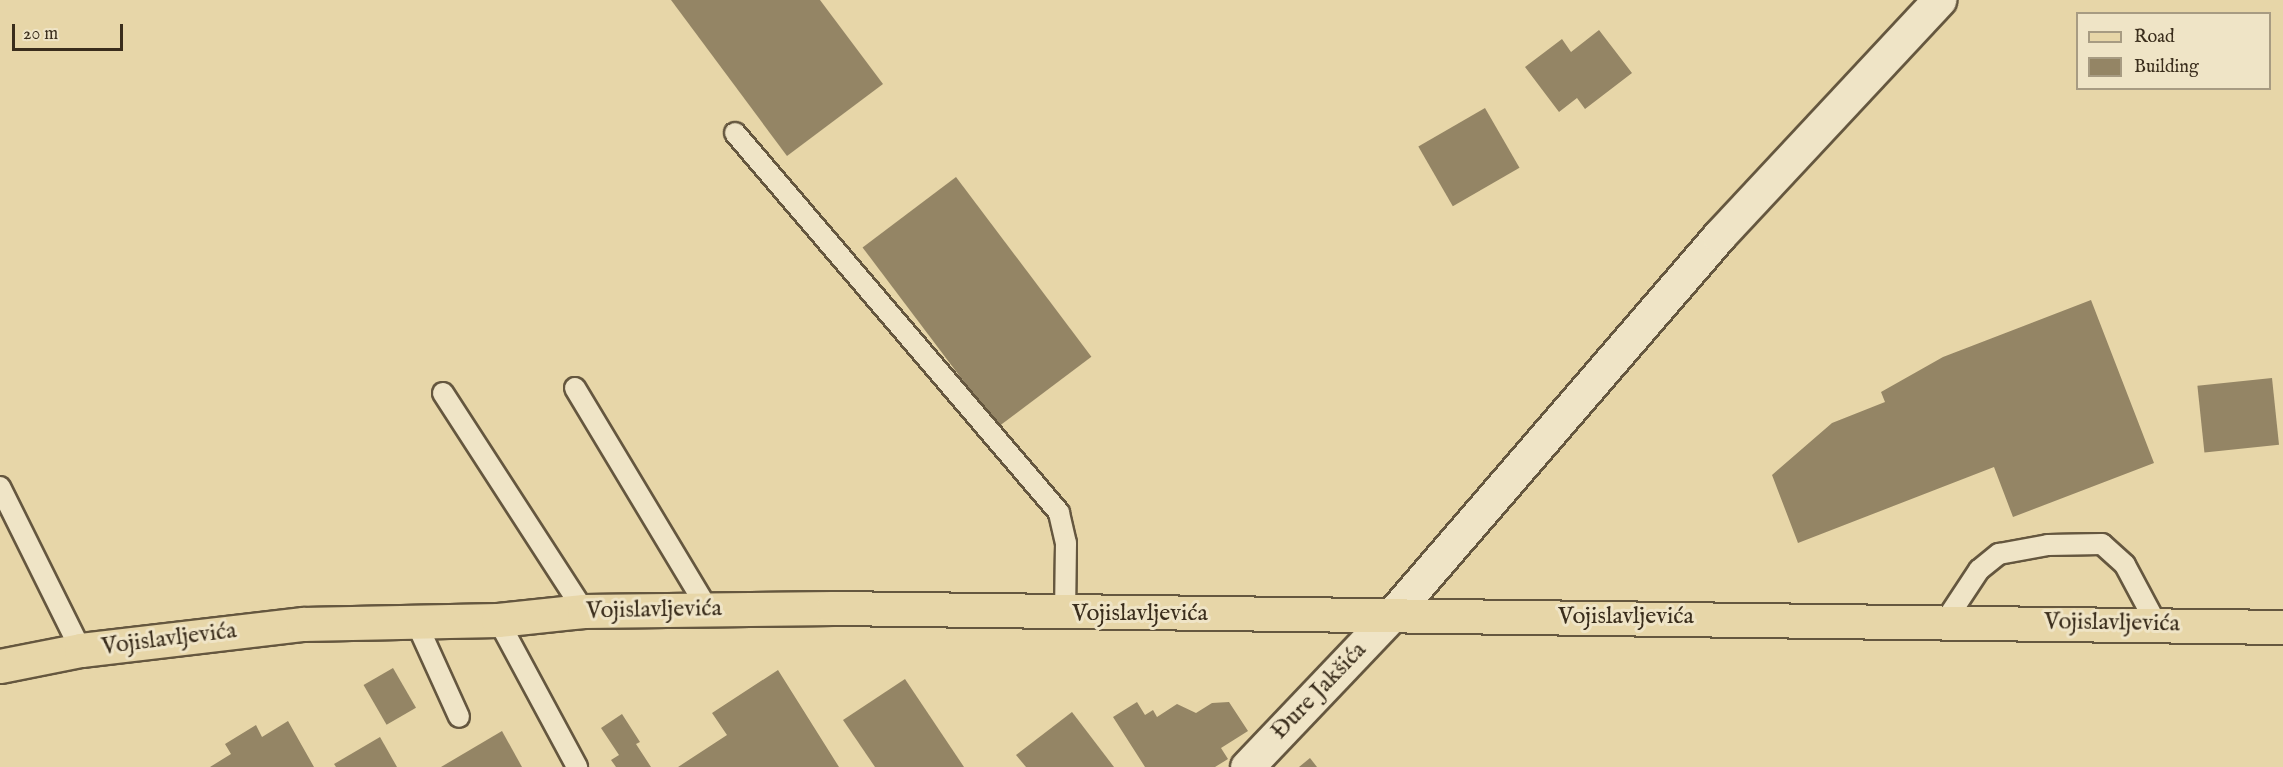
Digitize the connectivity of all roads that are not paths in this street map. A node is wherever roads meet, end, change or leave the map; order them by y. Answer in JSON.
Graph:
{"nodes":[{"id":1,"x":1939,"y":0,"type":"edge"},
{"id":2,"x":735,"y":133,"type":"dead end"},
{"id":3,"x":575,"y":388,"type":"dead end"},
{"id":4,"x":443,"y":393,"type":"dead end"},
{"id":5,"x":0,"y":487,"type":"edge"},
{"id":6,"x":708,"y":609,"type":"junction"},
{"id":7,"x":584,"y":611,"type":"junction"},
{"id":8,"x":1065,"y":614,"type":"junction"},
{"id":9,"x":1392,"y":615,"type":"junction"},
{"id":10,"x":498,"y":620,"type":"junction"},
{"id":11,"x":1946,"y":620,"type":"junction"},
{"id":12,"x":416,"y":622,"type":"junction"},
{"id":13,"x":2156,"y":623,"type":"junction"},
{"id":14,"x":2283,"y":627,"type":"edge"},
{"id":15,"x":81,"y":650,"type":"junction"},
{"id":16,"x":0,"y":666,"type":"edge"},
{"id":17,"x":459,"y":717,"type":"dead end"},
{"id":18,"x":577,"y":767,"type":"edge"},
{"id":19,"x":1246,"y":767,"type":"edge"}],
"edges":[{"from":1,"to":9,"type":"street","name":"Đure Jakšića"},
{"from":2,"to":8,"type":"lane"},
{"from":3,"to":6,"type":"lane"},
{"from":4,"to":7,"type":"lane"},
{"from":5,"to":15,"type":"lane"},
{"from":6,"to":7,"type":"main road","name":"Vojislavljevića"},
{"from":6,"to":8,"type":"main road","name":"Vojislavljevića"},
{"from":7,"to":10,"type":"main road","name":"Vojislavljevića"},
{"from":8,"to":9,"type":"main road","name":"Vojislavljevića"},
{"from":9,"to":11,"type":"main road","name":"Vojislavljevića"},
{"from":9,"to":19,"type":"street","name":"Đure Jakšića"},
{"from":10,"to":12,"type":"main road","name":"Vojislavljevića"},
{"from":10,"to":18,"type":"lane"},
{"from":11,"to":13,"type":"main road","name":"Vojislavljevića"},
{"from":11,"to":13,"type":"lane"},
{"from":12,"to":15,"type":"main road","name":"Vojislavljevića"},
{"from":12,"to":17,"type":"lane"},
{"from":13,"to":14,"type":"main road","name":"Vojislavljevića"},
{"from":15,"to":16,"type":"main road","name":"Vojislavljevića"}]}
